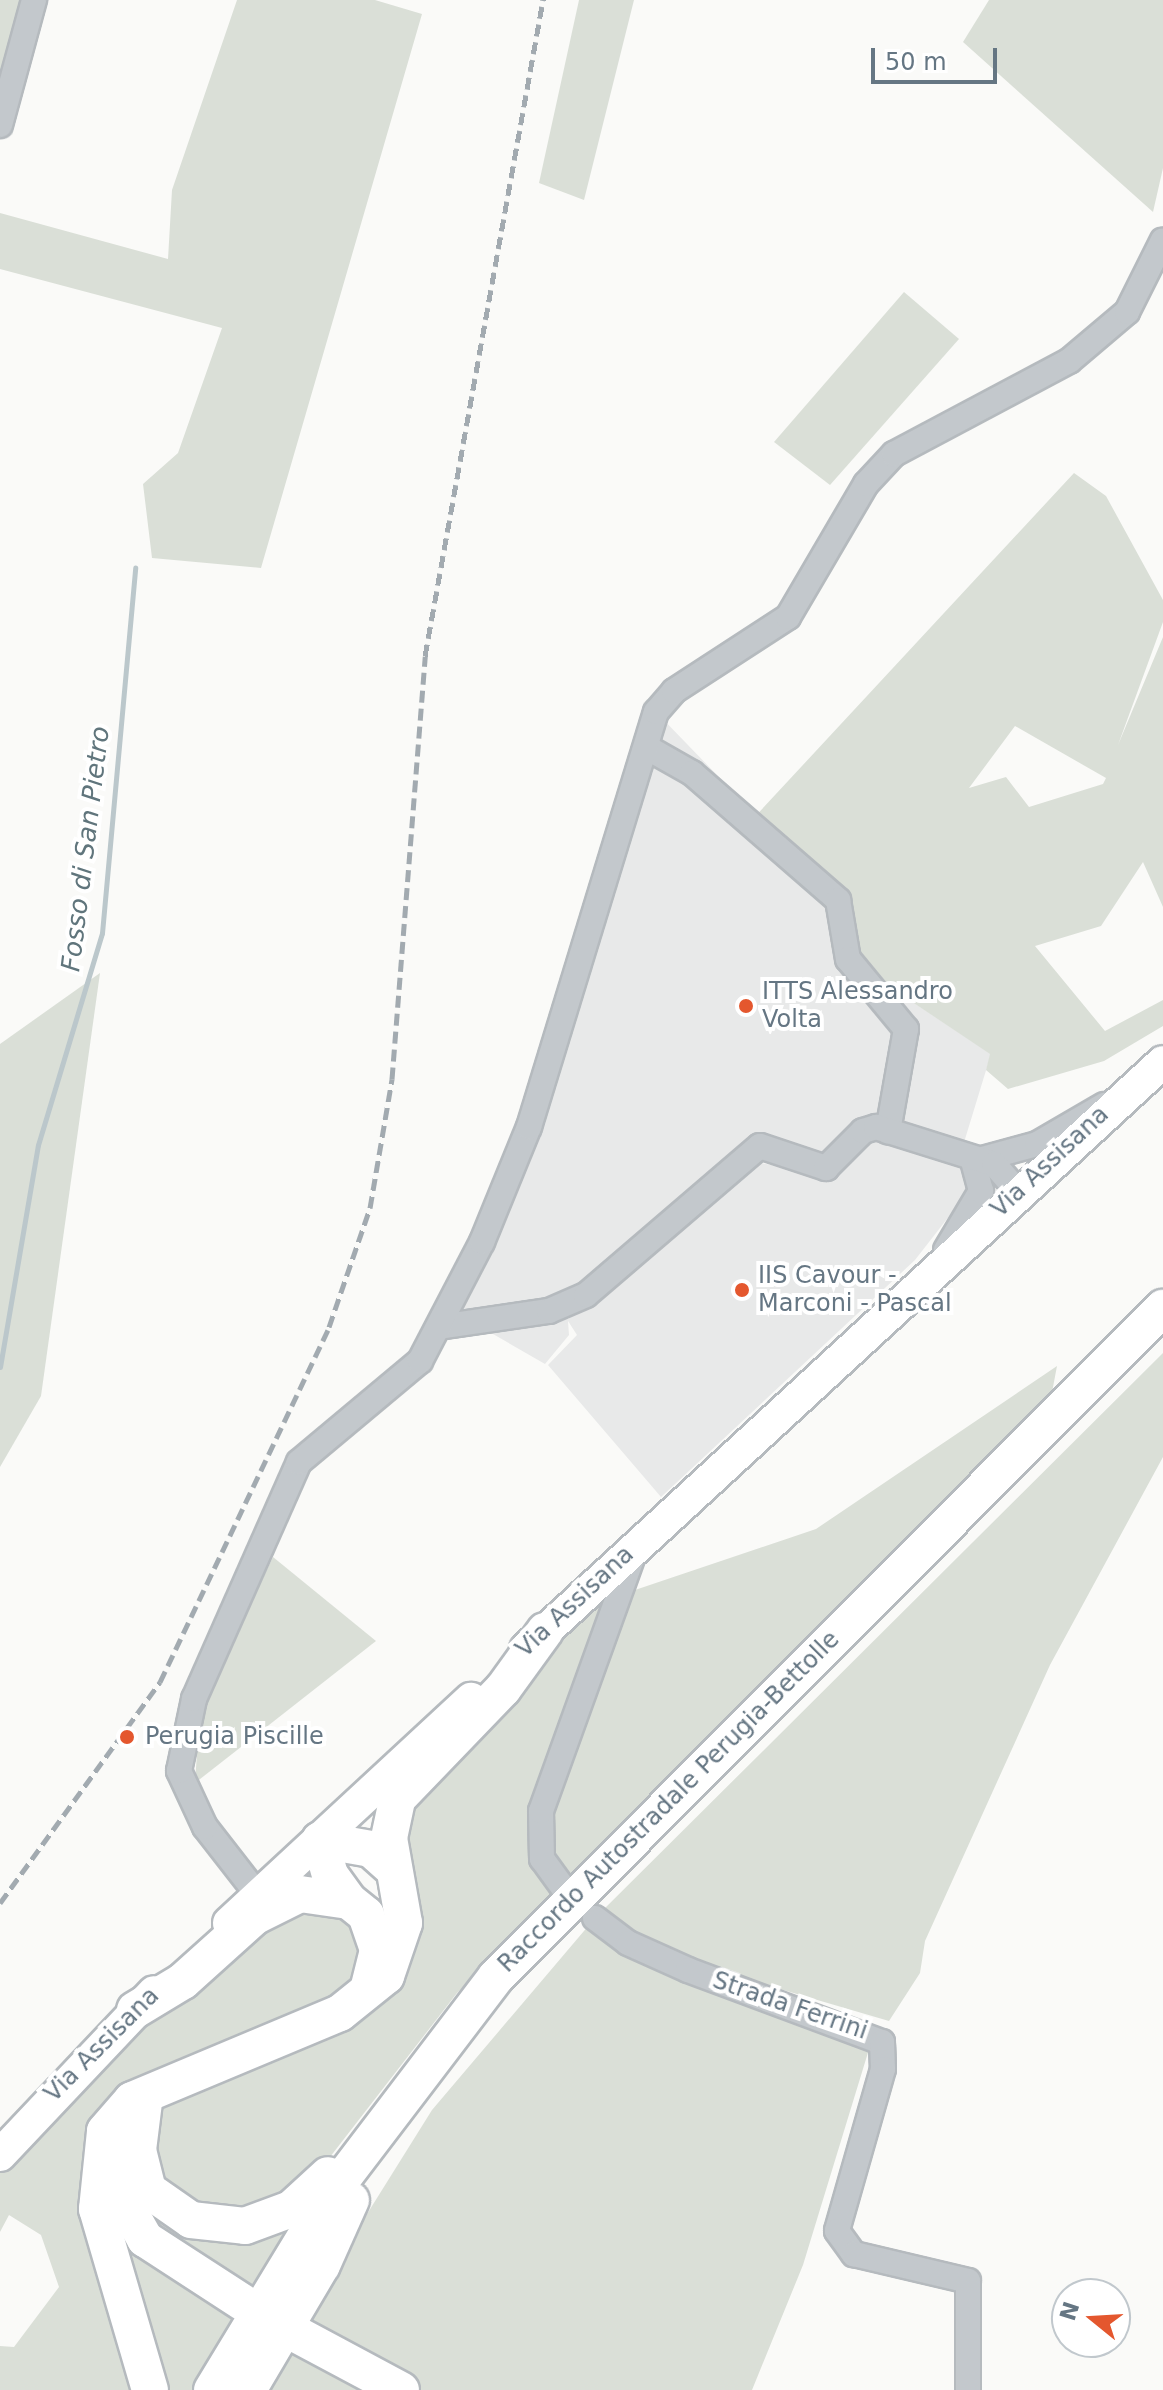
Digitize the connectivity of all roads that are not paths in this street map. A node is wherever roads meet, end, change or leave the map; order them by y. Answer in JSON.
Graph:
{"nodes":[{"id":1,"x":34,"y":0,"type":"edge"},
{"id":2,"x":0,"y":125,"type":"edge"},
{"id":3,"x":1163,"y":240,"type":"edge"},
{"id":4,"x":646,"y":747,"type":"junction"},
{"id":5,"x":1163,"y":1062,"type":"edge"},
{"id":6,"x":1119,"y":1098,"type":"junction"},
{"id":7,"x":888,"y":1131,"type":"junction"},
{"id":8,"x":972,"y":1158,"type":"junction"},
{"id":9,"x":1017,"y":1195,"type":"junction"},
{"id":10,"x":914,"y":1289,"type":"junction"},
{"id":11,"x":1163,"y":1308,"type":"edge"},
{"id":12,"x":439,"y":1327,"type":"junction"},
{"id":13,"x":1163,"y":1335,"type":"edge"},
{"id":14,"x":1033,"y":1450,"type":"junction"},
{"id":15,"x":639,"y":1542,"type":"junction"},
{"id":16,"x":545,"y":1631,"type":"junction"},
{"id":17,"x":800,"y":1682,"type":"junction"},
{"id":18,"x":320,"y":1840,"type":"junction"},
{"id":19,"x":394,"y":1870,"type":"junction"},
{"id":20,"x":564,"y":1889,"type":"dead end"},
{"id":21,"x":258,"y":1895,"type":"junction"},
{"id":22,"x":349,"y":1901,"type":"junction"},
{"id":23,"x":595,"y":1918,"type":"dead end"},
{"id":24,"x":496,"y":1977,"type":"junction"},
{"id":25,"x":366,"y":1996,"type":"junction"},
{"id":26,"x":135,"y":2010,"type":"junction"},
{"id":27,"x":151,"y":2095,"type":"junction"},
{"id":28,"x":0,"y":2155,"type":"edge"},
{"id":29,"x":351,"y":2200,"type":"junction"},
{"id":30,"x":242,"y":2302,"type":"dead end"},
{"id":31,"x":296,"y":2334,"type":"dead end"},
{"id":32,"x":150,"y":2390,"type":"edge"},
{"id":33,"x":212,"y":2390,"type":"edge"},
{"id":34,"x":235,"y":2390,"type":"edge"},
{"id":35,"x":248,"y":2390,"type":"edge"},
{"id":36,"x":401,"y":2390,"type":"edge"},
{"id":37,"x":968,"y":2390,"type":"edge"}],
"edges":[{"from":1,"to":2,"type":"street"},
{"from":3,"to":4,"type":"street"},
{"from":4,"to":7,"type":"street"},
{"from":4,"to":12,"type":"street"},
{"from":5,"to":6,"type":"main road","name":"Via Assisana"},
{"from":6,"to":8,"type":"street"},
{"from":6,"to":9,"type":"main road","name":"Via Assisana"},
{"from":7,"to":8,"type":"street"},
{"from":7,"to":12,"type":"street"},
{"from":8,"to":9,"type":"street"},
{"from":8,"to":10,"type":"street"},
{"from":9,"to":10,"type":"main road","name":"Via Assisana"},
{"from":10,"to":15,"type":"main road","name":"Via Assisana"},
{"from":11,"to":14,"type":"highway","name":"Raccordo Autostradale Perugia-Bettolle"},
{"from":12,"to":21,"type":"street"},
{"from":13,"to":14,"type":"highway"},
{"from":14,"to":17,"type":"highway","name":"Raccordo Autostradale Perugia-Bettolle"},
{"from":15,"to":16,"type":"main road","name":"Via Assisana"},
{"from":15,"to":20,"type":"street"},
{"from":16,"to":18,"type":"main road","name":"Via Assisana"},
{"from":16,"to":19,"type":"highway"},
{"from":17,"to":24,"type":"highway","name":"Raccordo Autostradale Perugia-Bettolle"},
{"from":17,"to":29,"type":"highway"},
{"from":18,"to":19,"type":"highway"},
{"from":18,"to":21,"type":"main road","name":"Via Assisana"},
{"from":18,"to":22,"type":"highway"},
{"from":19,"to":25,"type":"highway"},
{"from":21,"to":26,"type":"main road","name":"Via Assisana"},
{"from":22,"to":25,"type":"highway"},
{"from":22,"to":26,"type":"highway"},
{"from":23,"to":37,"type":"street","name":"Strada Ferrini"},
{"from":24,"to":27,"type":"highway"},
{"from":24,"to":33,"type":"highway","name":"Raccordo Autostradale Perugia-Bettolle"},
{"from":25,"to":27,"type":"highway"},
{"from":26,"to":28,"type":"main road","name":"Via Assisana"},
{"from":27,"to":30,"type":"highway"},
{"from":27,"to":32,"type":"highway"},
{"from":29,"to":34,"type":"highway"},
{"from":29,"to":35,"type":"highway"},
{"from":31,"to":36,"type":"highway"}]}
